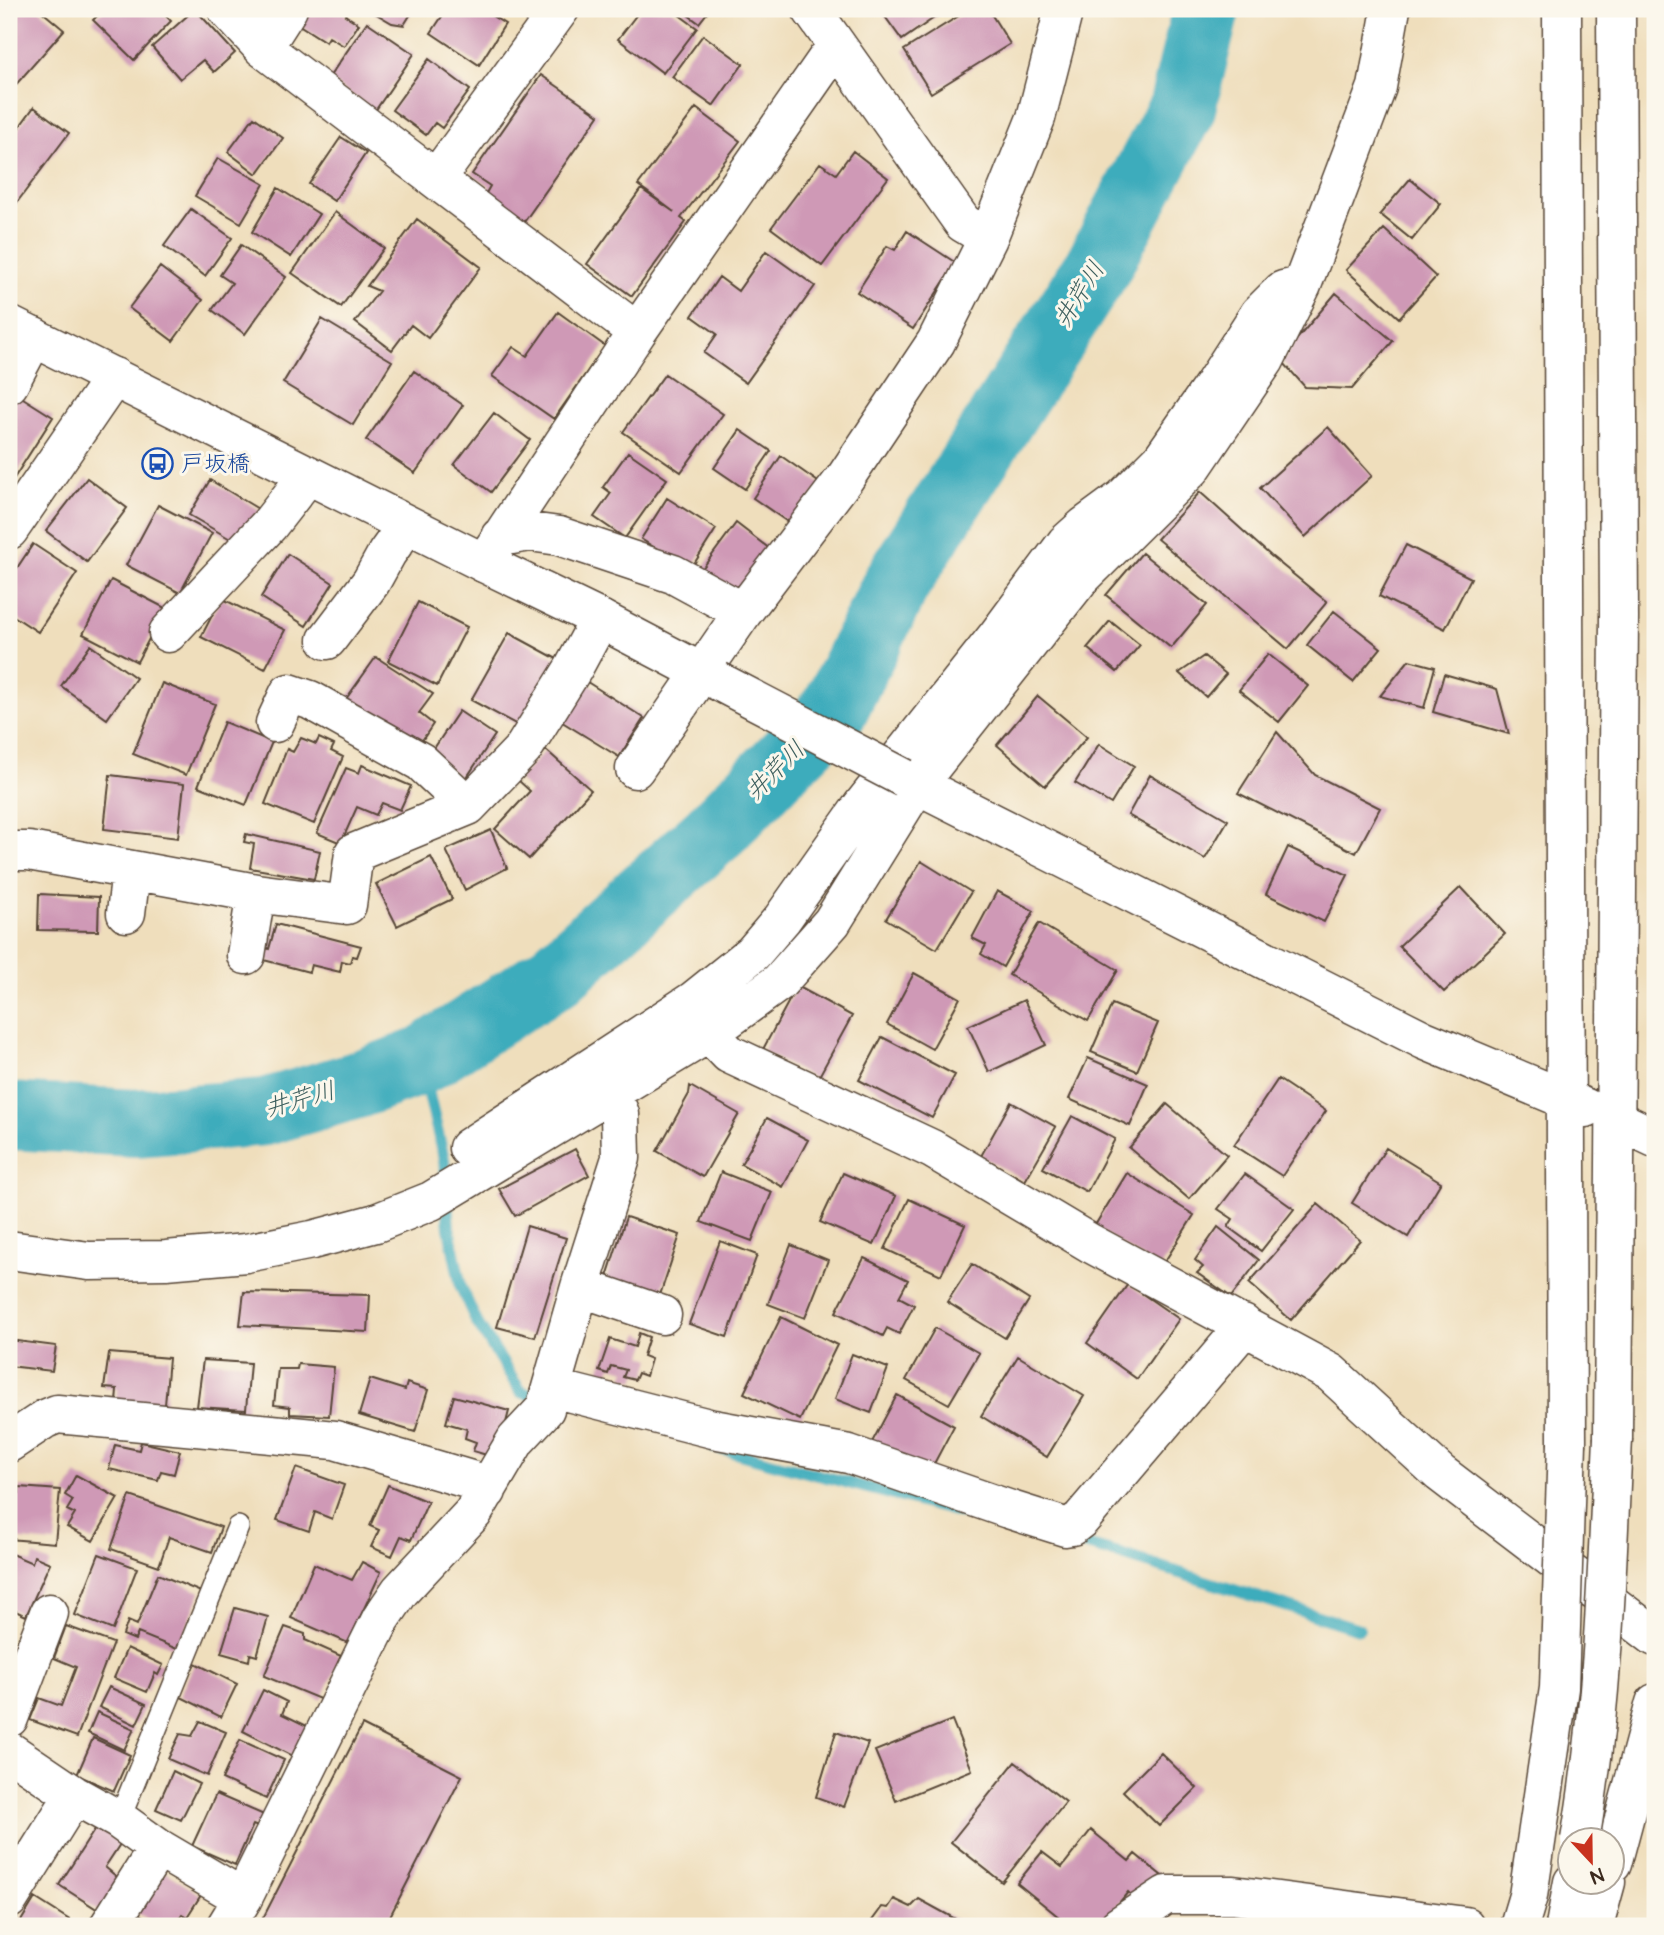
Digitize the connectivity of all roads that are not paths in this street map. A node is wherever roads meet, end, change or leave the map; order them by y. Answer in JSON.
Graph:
{"nodes":[{"id":1,"x":227,"y":9,"type":"edge"},
{"id":2,"x":288,"y":9,"type":"edge"},
{"id":3,"x":560,"y":9,"type":"edge"},
{"id":4,"x":811,"y":9,"type":"edge"},
{"id":5,"x":1064,"y":9,"type":"edge"},
{"id":6,"x":1391,"y":9,"type":"edge"},
{"id":7,"x":1562,"y":9,"type":"edge"},
{"id":8,"x":1616,"y":9,"type":"edge"},
{"id":9,"x":836,"y":46,"type":"junction"},
{"id":10,"x":263,"y":48,"type":"junction"},
{"id":11,"x":436,"y":179,"type":"junction"},
{"id":12,"x":988,"y":239,"type":"junction"},
{"id":13,"x":1302,"y":285,"type":"junction"},
{"id":14,"x":21,"y":331,"type":"edge"},
{"id":15,"x":636,"y":332,"type":"junction"},
{"id":16,"x":114,"y":377,"type":"junction"},
{"id":17,"x":9,"y":384,"type":"edge"},
{"id":18,"x":308,"y":475,"type":"junction"},
{"id":19,"x":408,"y":525,"type":"junction"},
{"id":20,"x":9,"y":530,"type":"edge"},
{"id":21,"x":492,"y":550,"type":"junction"},
{"id":22,"x":743,"y":611,"type":"junction"},
{"id":23,"x":600,"y":619,"type":"junction"},
{"id":24,"x":169,"y":633,"type":"dead end"},
{"id":25,"x":327,"y":640,"type":"dead end"},
{"id":26,"x":710,"y":677,"type":"junction"},
{"id":27,"x":275,"y":723,"type":"dead end"},
{"id":28,"x":635,"y":769,"type":"dead end"},
{"id":29,"x":911,"y":782,"type":"junction"},
{"id":30,"x":468,"y":806,"type":"junction"},
{"id":31,"x":9,"y":851,"type":"edge"},
{"id":32,"x":131,"y":871,"type":"junction"},
{"id":33,"x":256,"y":893,"type":"junction"},
{"id":34,"x":126,"y":913,"type":"dead end"},
{"id":35,"x":246,"y":955,"type":"dead end"},
{"id":36,"x":709,"y":1033,"type":"junction"},
{"id":37,"x":611,"y":1092,"type":"junction"},
{"id":38,"x":1564,"y":1099,"type":"junction"},
{"id":39,"x":1616,"y":1120,"type":"junction"},
{"id":40,"x":1655,"y":1138,"type":"edge"},
{"id":41,"x":376,"y":1223,"type":"junction"},
{"id":42,"x":9,"y":1250,"type":"edge"},
{"id":43,"x":580,"y":1287,"type":"junction"},
{"id":44,"x":662,"y":1315,"type":"dead end"},
{"id":45,"x":1243,"y":1324,"type":"junction"},
{"id":46,"x":549,"y":1397,"type":"junction"},
{"id":47,"x":9,"y":1443,"type":"edge"},
{"id":48,"x":487,"y":1491,"type":"junction"},
{"id":49,"x":238,"y":1527,"type":"dead end"},
{"id":50,"x":49,"y":1613,"type":"dead end"},
{"id":51,"x":1655,"y":1637,"type":"edge"},
{"id":52,"x":1655,"y":1703,"type":"edge"},
{"id":53,"x":9,"y":1718,"type":"edge"},
{"id":54,"x":9,"y":1751,"type":"edge"},
{"id":55,"x":74,"y":1795,"type":"junction"},
{"id":56,"x":119,"y":1820,"type":"junction"},
{"id":57,"x":1583,"y":1826,"type":"edge"},
{"id":58,"x":1622,"y":1826,"type":"edge"},
{"id":59,"x":158,"y":1847,"type":"junction"},
{"id":60,"x":1570,"y":1896,"type":"edge"},
{"id":61,"x":1602,"y":1896,"type":"edge"},
{"id":62,"x":9,"y":1899,"type":"edge"},
{"id":63,"x":235,"y":1912,"type":"edge"},
{"id":64,"x":109,"y":1926,"type":"edge"},
{"id":65,"x":1119,"y":1926,"type":"edge"},
{"id":66,"x":1465,"y":1926,"type":"edge"},
{"id":67,"x":1519,"y":1926,"type":"edge"},
{"id":68,"x":1565,"y":1926,"type":"edge"},
{"id":69,"x":1594,"y":1926,"type":"edge"}],
"edges":[{"from":1,"to":10,"type":"street"},
{"from":2,"to":10,"type":"street"},
{"from":3,"to":11,"type":"street"},
{"from":4,"to":9,"type":"street"},
{"from":5,"to":12,"type":"street"},
{"from":6,"to":13,"type":"street"},
{"from":7,"to":38,"type":"street"},
{"from":8,"to":39,"type":"street"},
{"from":9,"to":12,"type":"street"},
{"from":9,"to":15,"type":"street"},
{"from":10,"to":11,"type":"street"},
{"from":11,"to":15,"type":"street"},
{"from":12,"to":22,"type":"street"},
{"from":13,"to":29,"type":"street"},
{"from":13,"to":41,"type":"street"},
{"from":14,"to":16,"type":"street"},
{"from":14,"to":17,"type":"street"},
{"from":15,"to":21,"type":"street"},
{"from":16,"to":18,"type":"street"},
{"from":16,"to":20,"type":"street"},
{"from":18,"to":19,"type":"street"},
{"from":18,"to":24,"type":"street"},
{"from":19,"to":21,"type":"street"},
{"from":19,"to":25,"type":"street"},
{"from":21,"to":22,"type":"street"},
{"from":21,"to":23,"type":"street"},
{"from":22,"to":26,"type":"street"},
{"from":23,"to":26,"type":"street"},
{"from":23,"to":30,"type":"street"},
{"from":26,"to":28,"type":"street"},
{"from":26,"to":29,"type":"street","bridge":true},
{"from":27,"to":30,"type":"street"},
{"from":29,"to":36,"type":"street"},
{"from":29,"to":38,"type":"street"},
{"from":30,"to":33,"type":"street"},
{"from":31,"to":32,"type":"street"},
{"from":32,"to":33,"type":"street"},
{"from":32,"to":34,"type":"street"},
{"from":33,"to":35,"type":"street"},
{"from":36,"to":37,"type":"street"},
{"from":36,"to":45,"type":"street"},
{"from":37,"to":41,"type":"street"},
{"from":37,"to":43,"type":"street"},
{"from":38,"to":39,"type":"street"},
{"from":38,"to":67,"type":"street","bridge":true},
{"from":39,"to":40,"type":"street"},
{"from":39,"to":57,"type":"street","bridge":true},
{"from":41,"to":42,"type":"street"},
{"from":43,"to":44,"type":"street"},
{"from":43,"to":46,"type":"street"},
{"from":45,"to":46,"type":"street"},
{"from":45,"to":51,"type":"street"},
{"from":46,"to":48,"type":"street"},
{"from":47,"to":48,"type":"street"},
{"from":48,"to":63,"type":"street"},
{"from":49,"to":56,"type":"lane"},
{"from":50,"to":53,"type":"street"},
{"from":52,"to":58,"type":"street"},
{"from":54,"to":55,"type":"street"},
{"from":55,"to":56,"type":"street"},
{"from":55,"to":62,"type":"street"},
{"from":56,"to":59,"type":"street"},
{"from":59,"to":63,"type":"street"},
{"from":59,"to":64,"type":"street"},
{"from":60,"to":68,"type":"street"},
{"from":61,"to":69,"type":"street"},
{"from":65,"to":66,"type":"street"}]}
